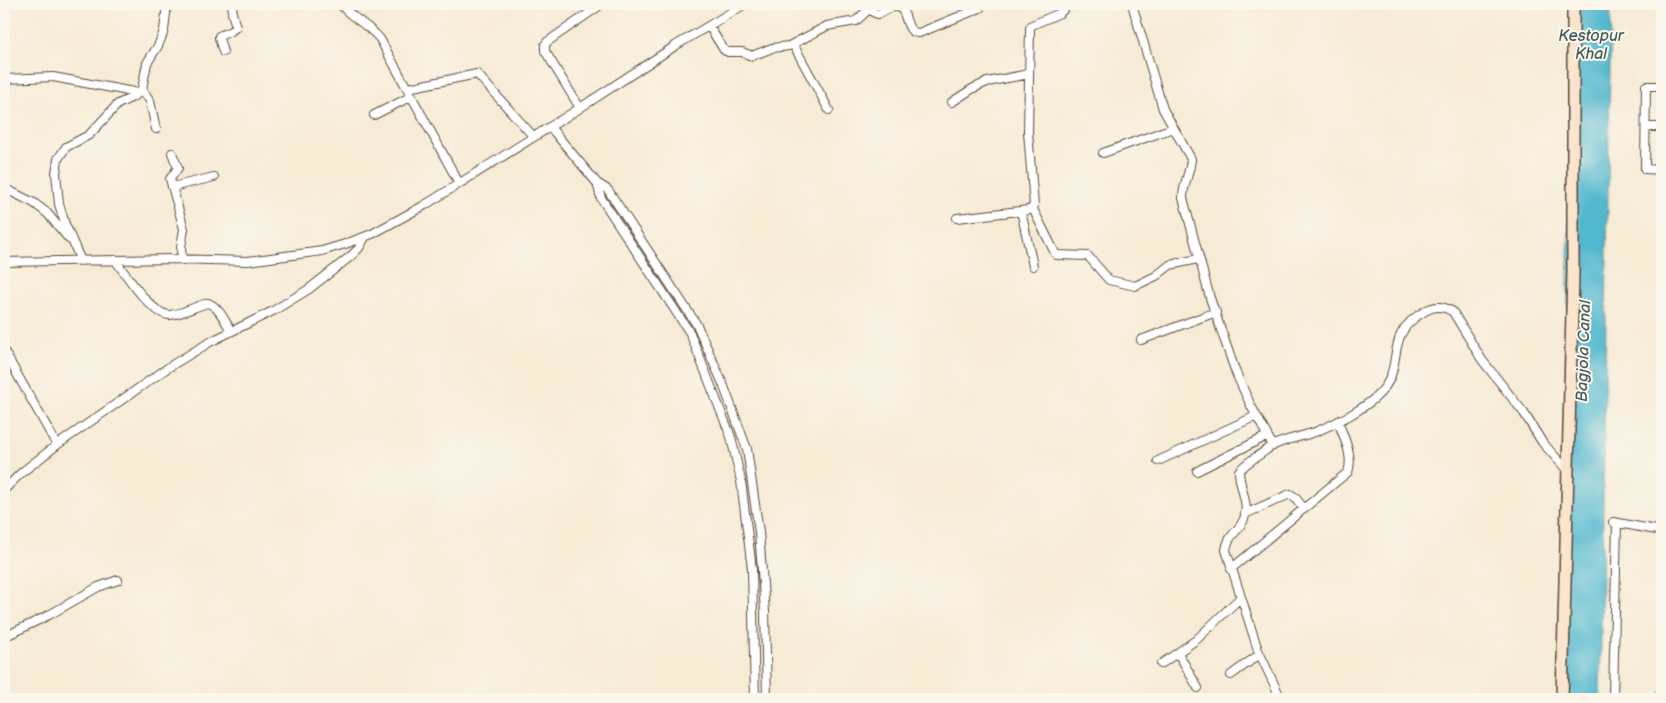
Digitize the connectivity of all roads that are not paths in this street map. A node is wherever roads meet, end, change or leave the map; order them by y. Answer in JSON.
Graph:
{"nodes":[{"id":1,"x":167,"y":4,"type":"edge"},
{"id":2,"x":234,"y":4,"type":"edge"},
{"id":3,"x":340,"y":4,"type":"edge"},
{"id":4,"x":602,"y":4,"type":"edge"},
{"id":5,"x":745,"y":4,"type":"edge"},
{"id":6,"x":1069,"y":4,"type":"edge"},
{"id":7,"x":1132,"y":4,"type":"edge"},
{"id":8,"x":1573,"y":4,"type":"edge"},
{"id":9,"x":869,"y":6,"type":"edge"},
{"id":10,"x":980,"y":8,"type":"dead end"},
{"id":11,"x":709,"y":26,"type":"junction"},
{"id":12,"x":792,"y":44,"type":"junction"},
{"id":13,"x":222,"y":52,"type":"dead end"},
{"id":14,"x":1029,"y":74,"type":"junction"},
{"id":15,"x":4,"y":79,"type":"edge"},
{"id":16,"x":1662,"y":86,"type":"edge"},
{"id":17,"x":408,"y":88,"type":"junction"},
{"id":18,"x":140,"y":91,"type":"junction"},
{"id":19,"x":412,"y":96,"type":"junction"},
{"id":20,"x":952,"y":102,"type":"dead end"},
{"id":21,"x":580,"y":108,"type":"junction"},
{"id":22,"x":829,"y":110,"type":"dead end"},
{"id":23,"x":374,"y":115,"type":"dead end"},
{"id":24,"x":550,"y":127,"type":"junction"},
{"id":25,"x":1647,"y":127,"type":"junction"},
{"id":26,"x":1662,"y":127,"type":"edge"},
{"id":27,"x":1173,"y":128,"type":"junction"},
{"id":28,"x":156,"y":129,"type":"dead end"},
{"id":29,"x":534,"y":137,"type":"junction"},
{"id":30,"x":172,"y":153,"type":"dead end"},
{"id":31,"x":1103,"y":153,"type":"dead end"},
{"id":32,"x":1662,"y":170,"type":"edge"},
{"id":33,"x":214,"y":177,"type":"dead end"},
{"id":34,"x":459,"y":183,"type":"junction"},
{"id":35,"x":597,"y":183,"type":"junction"},
{"id":36,"x":172,"y":187,"type":"junction"},
{"id":37,"x":4,"y":188,"type":"edge"},
{"id":38,"x":1033,"y":209,"type":"junction"},
{"id":39,"x":1021,"y":211,"type":"junction"},
{"id":40,"x":957,"y":218,"type":"dead end"},
{"id":41,"x":365,"y":237,"type":"junction"},
{"id":42,"x":74,"y":244,"type":"junction"},
{"id":43,"x":1198,"y":259,"type":"junction"},
{"id":44,"x":115,"y":260,"type":"junction"},
{"id":45,"x":182,"y":260,"type":"junction"},
{"id":46,"x":82,"y":261,"type":"junction"},
{"id":47,"x":4,"y":262,"type":"edge"},
{"id":48,"x":1033,"y":266,"type":"dead end"},
{"id":49,"x":1216,"y":312,"type":"junction"},
{"id":50,"x":231,"y":331,"type":"junction"},
{"id":51,"x":1141,"y":340,"type":"dead end"},
{"id":52,"x":4,"y":351,"type":"edge"},
{"id":53,"x":1256,"y":416,"type":"junction"},
{"id":54,"x":1338,"y":421,"type":"junction"},
{"id":55,"x":1267,"y":436,"type":"junction"},
{"id":56,"x":56,"y":445,"type":"junction"},
{"id":57,"x":1273,"y":446,"type":"junction"},
{"id":58,"x":1158,"y":461,"type":"dead end"},
{"id":59,"x":1567,"y":470,"type":"junction"},
{"id":60,"x":1197,"y":472,"type":"dead end"},
{"id":61,"x":4,"y":490,"type":"edge"},
{"id":62,"x":1304,"y":509,"type":"junction"},
{"id":63,"x":1245,"y":514,"type":"junction"},
{"id":64,"x":1662,"y":531,"type":"edge"},
{"id":65,"x":1231,"y":568,"type":"junction"},
{"id":66,"x":118,"y":580,"type":"dead end"},
{"id":67,"x":1240,"y":598,"type":"junction"},
{"id":68,"x":4,"y":637,"type":"edge"},
{"id":69,"x":1178,"y":653,"type":"junction"},
{"id":70,"x":1260,"y":654,"type":"junction"},
{"id":71,"x":1161,"y":664,"type":"dead end"},
{"id":72,"x":1231,"y":675,"type":"dead end"},
{"id":73,"x":1198,"y":688,"type":"dead end"},
{"id":74,"x":1662,"y":691,"type":"edge"},
{"id":75,"x":755,"y":699,"type":"edge"},
{"id":76,"x":767,"y":699,"type":"edge"},
{"id":77,"x":1281,"y":699,"type":"edge"},
{"id":78,"x":1562,"y":699,"type":"edge"},
{"id":79,"x":1613,"y":699,"type":"edge"},
{"id":80,"x":1654,"y":699,"type":"edge"}],
"edges":[{"from":1,"to":18,"type":"street"},
{"from":2,"to":13,"type":"street"},
{"from":3,"to":17,"type":"street"},
{"from":4,"to":21,"type":"street"},
{"from":5,"to":11,"type":"street"},
{"from":6,"to":14,"type":"street"},
{"from":7,"to":27,"type":"street"},
{"from":8,"to":59,"type":"street"},
{"from":9,"to":10,"type":"street"},
{"from":9,"to":12,"type":"street"},
{"from":11,"to":12,"type":"street"},
{"from":11,"to":21,"type":"street"},
{"from":12,"to":22,"type":"street"},
{"from":14,"to":20,"type":"street"},
{"from":14,"to":38,"type":"street"},
{"from":15,"to":18,"type":"street"},
{"from":16,"to":25,"type":"street"},
{"from":17,"to":19,"type":"street"},
{"from":17,"to":29,"type":"street"},
{"from":18,"to":28,"type":"street"},
{"from":18,"to":42,"type":"street"},
{"from":19,"to":23,"type":"street"},
{"from":19,"to":34,"type":"street"},
{"from":21,"to":24,"type":"street"},
{"from":24,"to":29,"type":"street"},
{"from":24,"to":35,"type":"street"},
{"from":25,"to":26,"type":"street"},
{"from":25,"to":32,"type":"street"},
{"from":27,"to":31,"type":"street"},
{"from":27,"to":43,"type":"street"},
{"from":29,"to":34,"type":"street"},
{"from":30,"to":36,"type":"street"},
{"from":33,"to":36,"type":"street"},
{"from":34,"to":41,"type":"street"},
{"from":35,"to":75,"type":"street"},
{"from":35,"to":76,"type":"street"},
{"from":36,"to":45,"type":"street"},
{"from":37,"to":42,"type":"street"},
{"from":38,"to":39,"type":"street"},
{"from":38,"to":43,"type":"street"},
{"from":39,"to":40,"type":"street"},
{"from":39,"to":48,"type":"street"},
{"from":41,"to":45,"type":"street"},
{"from":41,"to":50,"type":"street"},
{"from":42,"to":46,"type":"street"},
{"from":43,"to":49,"type":"street"},
{"from":44,"to":45,"type":"street"},
{"from":44,"to":46,"type":"street"},
{"from":44,"to":50,"type":"street"},
{"from":46,"to":47,"type":"street"},
{"from":49,"to":51,"type":"street"},
{"from":49,"to":53,"type":"street"},
{"from":50,"to":56,"type":"street"},
{"from":52,"to":56,"type":"street"},
{"from":53,"to":55,"type":"street"},
{"from":53,"to":58,"type":"street"},
{"from":54,"to":57,"type":"street"},
{"from":54,"to":59,"type":"street"},
{"from":54,"to":62,"type":"street"},
{"from":55,"to":57,"type":"street"},
{"from":55,"to":60,"type":"street"},
{"from":56,"to":61,"type":"street"},
{"from":57,"to":63,"type":"street"},
{"from":59,"to":78,"type":"street"},
{"from":62,"to":63,"type":"street"},
{"from":62,"to":65,"type":"street"},
{"from":63,"to":65,"type":"street"},
{"from":64,"to":79,"type":"street"},
{"from":65,"to":67,"type":"street"},
{"from":66,"to":68,"type":"street"},
{"from":67,"to":69,"type":"street"},
{"from":67,"to":70,"type":"street"},
{"from":69,"to":71,"type":"street"},
{"from":69,"to":73,"type":"street"},
{"from":70,"to":72,"type":"street"},
{"from":70,"to":77,"type":"street"},
{"from":74,"to":80,"type":"street"}]}
